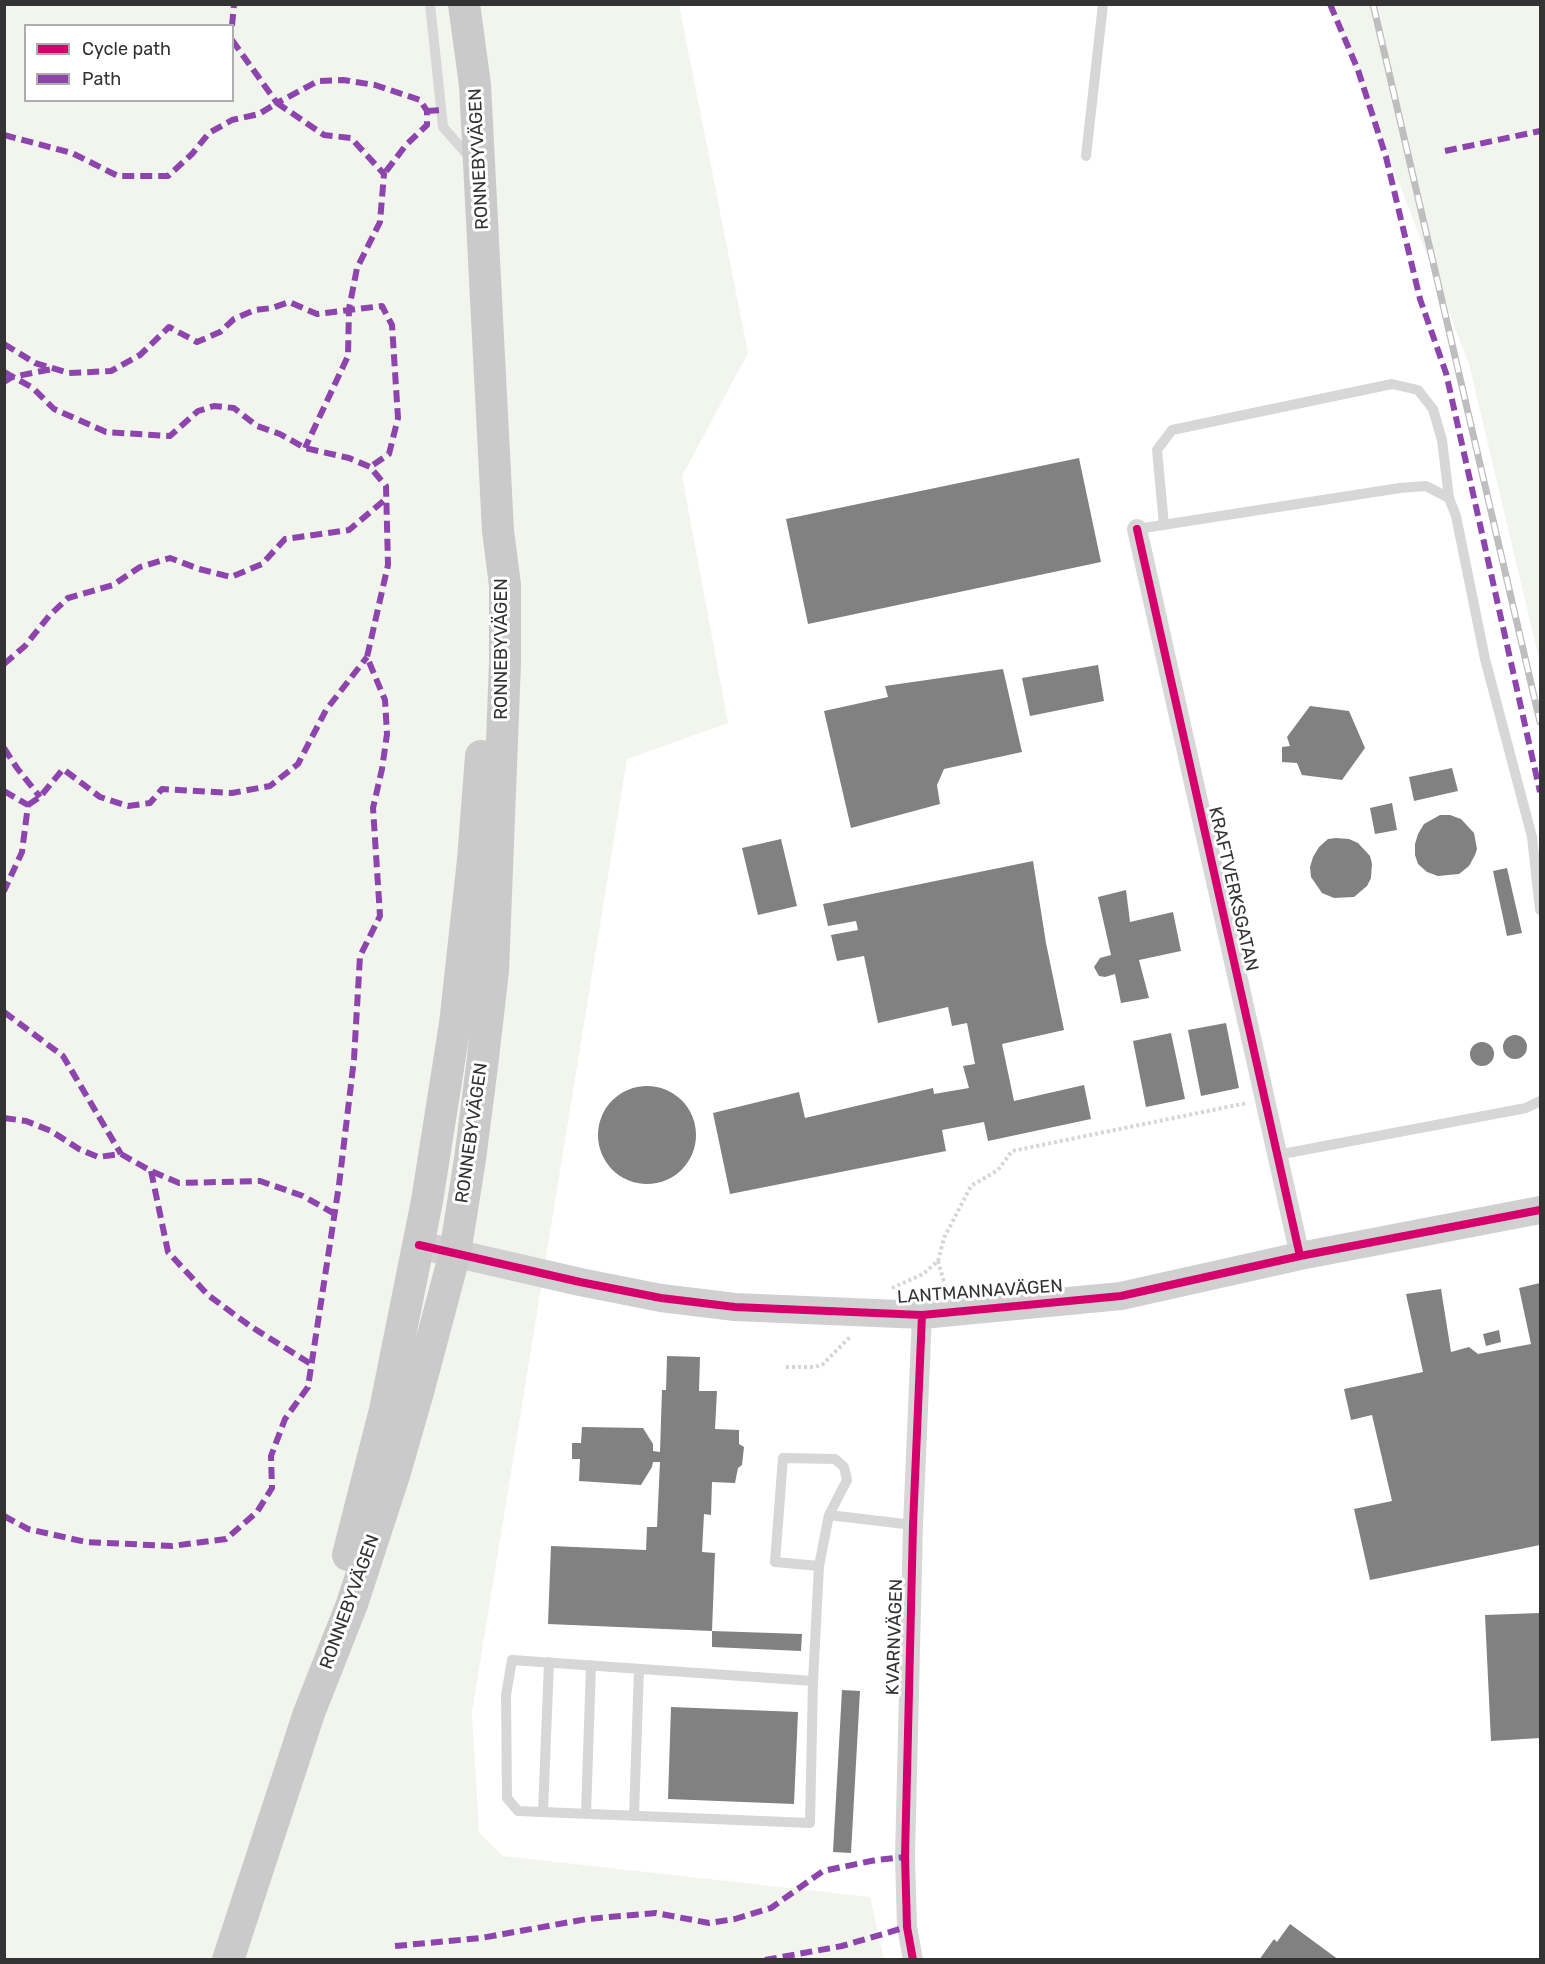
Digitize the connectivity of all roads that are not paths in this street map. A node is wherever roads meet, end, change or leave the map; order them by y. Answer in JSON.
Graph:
{"nodes":[{"id":1,"x":430,"y":4,"type":"edge"},
{"id":2,"x":464,"y":4,"type":"edge"},
{"id":3,"x":1103,"y":4,"type":"edge"},
{"id":4,"x":1086,"y":156,"type":"dead end"},
{"id":5,"x":479,"y":168,"type":"junction"},
{"id":6,"x":1449,"y":498,"type":"junction"},
{"id":7,"x":1164,"y":525,"type":"junction"},
{"id":8,"x":1137,"y":529,"type":"joint"},
{"id":9,"x":498,"y":531,"type":"junction"},
{"id":10,"x":1540,"y":910,"type":"edge"},
{"id":11,"x":1540,"y":1101,"type":"edge"},
{"id":12,"x":1277,"y":1155,"type":"junction"},
{"id":13,"x":1540,"y":1210,"type":"edge"},
{"id":14,"x":419,"y":1245,"type":"junction"},
{"id":15,"x":455,"y":1253,"type":"junction"},
{"id":16,"x":1300,"y":1256,"type":"junction"},
{"id":17,"x":934,"y":1314,"type":"junction"},
{"id":18,"x":829,"y":1515,"type":"junction"},
{"id":19,"x":914,"y":1526,"type":"junction"},
{"id":20,"x":819,"y":1566,"type":"junction"},
{"id":21,"x":549,"y":1662,"type":"junction"},
{"id":22,"x":591,"y":1665,"type":"junction"},
{"id":23,"x":639,"y":1668,"type":"junction"},
{"id":24,"x":813,"y":1681,"type":"junction"},
{"id":25,"x":309,"y":1713,"type":"junction"},
{"id":26,"x":543,"y":1812,"type":"junction"},
{"id":27,"x":586,"y":1814,"type":"junction"},
{"id":28,"x":634,"y":1815,"type":"junction"},
{"id":29,"x":228,"y":1959,"type":"edge"},
{"id":30,"x":913,"y":1959,"type":"edge"}],
"edges":[{"from":1,"to":5,"type":"lane"},
{"from":2,"to":5,"type":"main road","name":"RONNEBYVÄGEN"},
{"from":3,"to":4,"type":"lane"},
{"from":5,"to":9,"type":"main road","name":"RONNEBYVÄGEN"},
{"from":6,"to":7,"type":"lane"},
{"from":6,"to":7,"type":"lane"},
{"from":6,"to":10,"type":"lane"},
{"from":7,"to":8,"type":"lane"},
{"from":8,"to":12,"type":"street","name":"KRAFTVERKSGATAN"},
{"from":9,"to":14,"type":"main road","name":"RONNEBYVÄGEN"},
{"from":9,"to":15,"type":"main road","name":"RONNEBYVÄGEN"},
{"from":11,"to":12,"type":"lane"},
{"from":12,"to":16,"type":"street","name":"KRAFTVERKSGATAN"},
{"from":13,"to":16,"type":"street","name":"LANTMANNAVÄGEN"},
{"from":14,"to":15,"type":"street","name":"LANTMANNAVÄGEN"},
{"from":14,"to":25,"type":"main road","name":"RONNEBYVÄGEN"},
{"from":15,"to":17,"type":"street","name":"LANTMANNAVÄGEN"},
{"from":15,"to":25,"type":"main road","name":"RONNEBYVÄGEN"},
{"from":16,"to":17,"type":"street","name":"LANTMANNAVÄGEN"},
{"from":17,"to":19,"type":"street","name":"KVARNVÄGEN"},
{"from":18,"to":19,"type":"lane"},
{"from":18,"to":20,"type":"lane"},
{"from":18,"to":20,"type":"lane"},
{"from":19,"to":30,"type":"street","name":"KVARNVÄGEN"},
{"from":20,"to":24,"type":"lane"},
{"from":21,"to":22,"type":"lane"},
{"from":21,"to":26,"type":"lane"},
{"from":21,"to":26,"type":"lane"},
{"from":22,"to":23,"type":"lane"},
{"from":22,"to":27,"type":"lane"},
{"from":23,"to":24,"type":"lane"},
{"from":23,"to":28,"type":"lane"},
{"from":24,"to":28,"type":"lane"},
{"from":25,"to":29,"type":"main road","name":"RONNEBYVÄGEN"},
{"from":26,"to":27,"type":"lane"},
{"from":27,"to":28,"type":"lane"}]}
